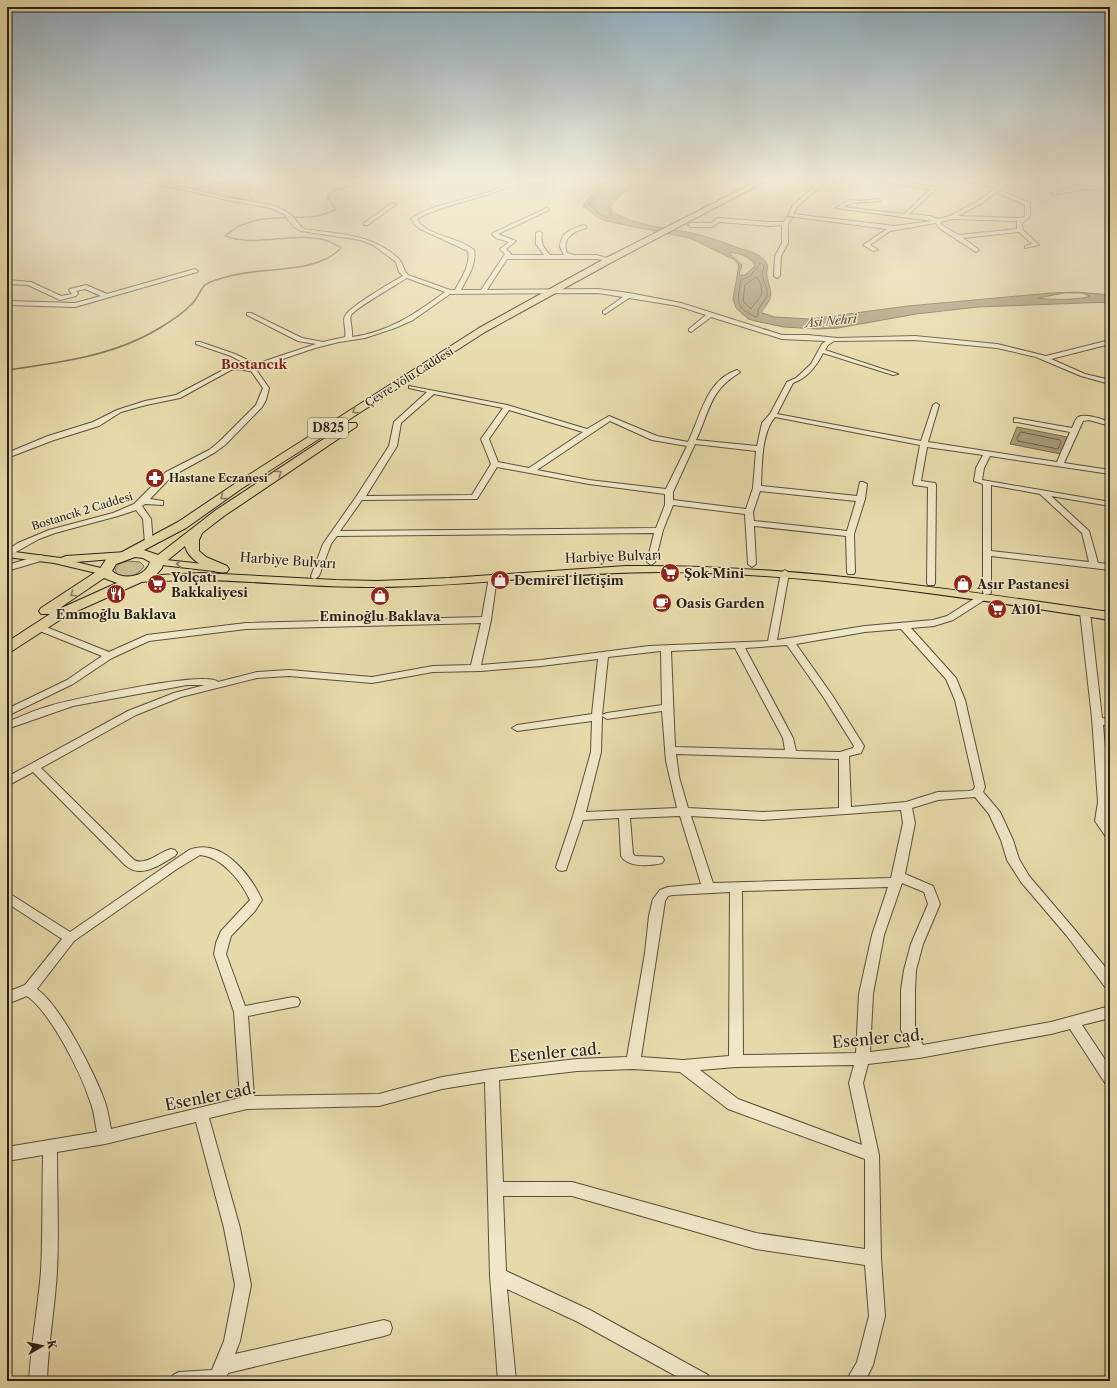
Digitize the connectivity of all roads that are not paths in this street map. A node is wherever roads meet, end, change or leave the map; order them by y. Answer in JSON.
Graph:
{"nodes":[{"id":1,"x":376,"y":245,"type":"edge"},
{"id":2,"x":465,"y":245,"type":"edge"},
{"id":3,"x":508,"y":245,"type":"edge"},
{"id":4,"x":539,"y":245,"type":"edge"},
{"id":5,"x":562,"y":245,"type":"edge"},
{"id":6,"x":646,"y":245,"type":"joint"},
{"id":7,"x":784,"y":245,"type":"edge"},
{"id":8,"x":866,"y":245,"type":"edge"},
{"id":9,"x":969,"y":245,"type":"edge"},
{"id":10,"x":1036,"y":245,"type":"edge"},
{"id":11,"x":1027,"y":247,"type":"dead end"},
{"id":12,"x":875,"y":250,"type":"dead end"},
{"id":13,"x":976,"y":250,"type":"dead end"},
{"id":14,"x":505,"y":257,"type":"junction"},
{"id":15,"x":573,"y":257,"type":"junction"},
{"id":16,"x":550,"y":258,"type":"junction"},
{"id":17,"x":610,"y":260,"type":"junction"},
{"id":18,"x":195,"y":271,"type":"dead end"},
{"id":19,"x":406,"y":276,"type":"junction"},
{"id":20,"x":777,"y":276,"type":"dead end"},
{"id":21,"x":7,"y":282,"type":"edge"},
{"id":22,"x":489,"y":282,"type":"junction"},
{"id":23,"x":457,"y":291,"type":"junction"},
{"id":24,"x":524,"y":291,"type":"junction"},
{"id":25,"x":448,"y":292,"type":"junction"},
{"id":26,"x":483,"y":292,"type":"junction"},
{"id":27,"x":557,"y":292,"type":"junction"},
{"id":28,"x":628,"y":295,"type":"junction"},
{"id":29,"x":106,"y":296,"type":"junction"},
{"id":30,"x":536,"y":300,"type":"junction"},
{"id":31,"x":7,"y":303,"type":"edge"},
{"id":32,"x":605,"y":312,"type":"dead end"},
{"id":33,"x":249,"y":314,"type":"dead end"},
{"id":34,"x":711,"y":314,"type":"junction"},
{"id":35,"x":691,"y":330,"type":"dead end"},
{"id":36,"x":348,"y":339,"type":"junction"},
{"id":37,"x":832,"y":340,"type":"junction"},
{"id":38,"x":1110,"y":342,"type":"edge"},
{"id":39,"x":198,"y":343,"type":"dead end"},
{"id":40,"x":326,"y":344,"type":"junction"},
{"id":41,"x":822,"y":351,"type":"junction"},
{"id":42,"x":1046,"y":358,"type":"junction"},
{"id":43,"x":255,"y":368,"type":"junction"},
{"id":44,"x":738,"y":372,"type":"dead end"},
{"id":45,"x":895,"y":374,"type":"dead end"},
{"id":46,"x":1110,"y":382,"type":"edge"},
{"id":47,"x":411,"y":387,"type":"junction"},
{"id":48,"x":432,"y":392,"type":"junction"},
{"id":49,"x":936,"y":405,"type":"dead end"},
{"id":50,"x":507,"y":407,"type":"junction"},
{"id":51,"x":772,"y":415,"type":"junction"},
{"id":52,"x":1017,"y":420,"type":"dead end"},
{"id":53,"x":1110,"y":424,"type":"edge"},
{"id":54,"x":1075,"y":431,"type":"junction"},
{"id":55,"x":588,"y":432,"type":"junction"},
{"id":56,"x":691,"y":443,"type":"junction"},
{"id":57,"x":924,"y":444,"type":"junction"},
{"id":58,"x":760,"y":449,"type":"junction"},
{"id":59,"x":988,"y":453,"type":"junction"},
{"id":60,"x":8,"y":455,"type":"edge"},
{"id":61,"x":1060,"y":463,"type":"junction"},
{"id":62,"x":495,"y":464,"type":"junction"},
{"id":63,"x":530,"y":471,"type":"junction"},
{"id":64,"x":1110,"y":472,"type":"edge"},
{"id":65,"x":863,"y":484,"type":"dead end"},
{"id":66,"x":986,"y":484,"type":"junction"},
{"id":67,"x":757,"y":488,"type":"junction"},
{"id":68,"x":670,"y":492,"type":"junction"},
{"id":69,"x":1042,"y":492,"type":"junction"},
{"id":70,"x":360,"y":498,"type":"junction"},
{"id":71,"x":861,"y":499,"type":"junction"},
{"id":72,"x":670,"y":502,"type":"junction"},
{"id":73,"x":160,"y":503,"type":"dead end"},
{"id":74,"x":141,"y":504,"type":"junction"},
{"id":75,"x":1110,"y":504,"type":"edge"},
{"id":76,"x":749,"y":512,"type":"junction"},
{"id":77,"x":750,"y":523,"type":"junction"},
{"id":78,"x":197,"y":530,"type":"junction"},
{"id":79,"x":659,"y":530,"type":"junction"},
{"id":80,"x":333,"y":534,"type":"junction"},
{"id":81,"x":850,"y":534,"type":"junction"},
{"id":82,"x":149,"y":543,"type":"junction"},
{"id":83,"x":988,"y":552,"type":"junction"},
{"id":84,"x":7,"y":554,"type":"edge"},
{"id":85,"x":126,"y":555,"type":"junction"},
{"id":86,"x":41,"y":558,"type":"junction"},
{"id":87,"x":54,"y":560,"type":"junction"},
{"id":88,"x":157,"y":562,"type":"junction"},
{"id":89,"x":651,"y":562,"type":"junction"},
{"id":90,"x":752,"y":564,"type":"junction"},
{"id":91,"x":1094,"y":564,"type":"junction"},
{"id":92,"x":1110,"y":567,"type":"edge"},
{"id":93,"x":7,"y":568,"type":"edge"},
{"id":94,"x":222,"y":569,"type":"junction"},
{"id":95,"x":105,"y":572,"type":"junction"},
{"id":96,"x":851,"y":572,"type":"junction"},
{"id":97,"x":785,"y":573,"type":"junction"},
{"id":98,"x":315,"y":576,"type":"junction"},
{"id":99,"x":493,"y":577,"type":"junction"},
{"id":100,"x":138,"y":579,"type":"junction"},
{"id":101,"x":402,"y":580,"type":"junction"},
{"id":102,"x":931,"y":583,"type":"junction"},
{"id":103,"x":985,"y":594,"type":"junction"},
{"id":104,"x":1110,"y":609,"type":"edge"},
{"id":105,"x":1085,"y":612,"type":"junction"},
{"id":106,"x":1110,"y":616,"type":"edge"},
{"id":107,"x":486,"y":620,"type":"junction"},
{"id":108,"x":904,"y":626,"type":"junction"},
{"id":109,"x":38,"y":627,"type":"junction"},
{"id":110,"x":7,"y":637,"type":"edge"},
{"id":111,"x":790,"y":642,"type":"junction"},
{"id":112,"x":772,"y":644,"type":"junction"},
{"id":113,"x":740,"y":646,"type":"junction"},
{"id":114,"x":7,"y":648,"type":"edge"},
{"id":115,"x":666,"y":649,"type":"junction"},
{"id":116,"x":603,"y":655,"type":"junction"},
{"id":117,"x":109,"y":656,"type":"junction"},
{"id":118,"x":475,"y":668,"type":"junction"},
{"id":119,"x":224,"y":683,"type":"junction"},
{"id":120,"x":668,"y":707,"type":"junction"},
{"id":121,"x":7,"y":713,"type":"edge"},
{"id":122,"x":602,"y":716,"type":"junction"},
{"id":123,"x":1097,"y":721,"type":"junction"},
{"id":124,"x":1110,"y":722,"type":"edge"},
{"id":125,"x":7,"y":726,"type":"edge"},
{"id":126,"x":517,"y":728,"type":"dead end"},
{"id":127,"x":670,"y":750,"type":"junction"},
{"id":128,"x":791,"y":754,"type":"junction"},
{"id":129,"x":844,"y":756,"type":"junction"},
{"id":130,"x":34,"y":767,"type":"junction"},
{"id":131,"x":7,"y":782,"type":"edge"},
{"id":132,"x":977,"y":793,"type":"junction"},
{"id":133,"x":906,"y":806,"type":"junction"},
{"id":134,"x":844,"y":810,"type":"junction"},
{"id":135,"x":684,"y":812,"type":"junction"},
{"id":136,"x":624,"y":815,"type":"junction"},
{"id":137,"x":579,"y":816,"type":"junction"},
{"id":138,"x":1110,"y":834,"type":"edge"},
{"id":139,"x":171,"y":853,"type":"dead end"},
{"id":140,"x":658,"y":860,"type":"dead end"},
{"id":141,"x":562,"y":868,"type":"dead end"},
{"id":142,"x":897,"y":879,"type":"junction"},
{"id":143,"x":736,"y":887,"type":"junction"},
{"id":144,"x":708,"y":888,"type":"junction"},
{"id":145,"x":7,"y":897,"type":"edge"},
{"id":146,"x":70,"y":938,"type":"junction"},
{"id":147,"x":1110,"y":983,"type":"edge"},
{"id":148,"x":28,"y":990,"type":"junction"},
{"id":149,"x":7,"y":999,"type":"edge"},
{"id":150,"x":293,"y":1002,"type":"dead end"},
{"id":151,"x":242,"y":1012,"type":"junction"},
{"id":152,"x":1110,"y":1012,"type":"edge"},
{"id":153,"x":1073,"y":1022,"type":"junction"},
{"id":154,"x":919,"y":1052,"type":"junction"},
{"id":155,"x":863,"y":1059,"type":"junction"},
{"id":156,"x":736,"y":1061,"type":"junction"},
{"id":157,"x":633,"y":1063,"type":"junction"},
{"id":158,"x":683,"y":1066,"type":"junction"},
{"id":159,"x":492,"y":1075,"type":"junction"},
{"id":160,"x":1110,"y":1079,"type":"edge"},
{"id":161,"x":247,"y":1103,"type":"junction"},
{"id":162,"x":201,"y":1114,"type":"junction"},
{"id":163,"x":105,"y":1137,"type":"junction"},
{"id":164,"x":50,"y":1147,"type":"junction"},
{"id":165,"x":7,"y":1154,"type":"edge"},
{"id":166,"x":872,"y":1155,"type":"junction"},
{"id":167,"x":495,"y":1189,"type":"junction"},
{"id":168,"x":873,"y":1258,"type":"junction"},
{"id":169,"x":498,"y":1276,"type":"junction"},
{"id":170,"x":384,"y":1328,"type":"dead end"},
{"id":171,"x":218,"y":1375,"type":"edge"},
{"id":172,"x":38,"y":1381,"type":"edge"},
{"id":173,"x":179,"y":1381,"type":"edge"},
{"id":174,"x":507,"y":1381,"type":"edge"},
{"id":175,"x":702,"y":1381,"type":"edge"},
{"id":176,"x":855,"y":1381,"type":"edge"}],
"edges":[{"from":1,"to":19,"type":"street"},
{"from":2,"to":23,"type":"street"},
{"from":3,"to":14,"type":"street"},
{"from":4,"to":16,"type":"street"},
{"from":5,"to":15,"type":"street"},
{"from":6,"to":17,"type":"highway","name":"Çevre Yolu Caddesi","number":"D825"},
{"from":6,"to":27,"type":"highway","name":"Çevre Yolu Caddesi","number":"D825"},
{"from":7,"to":20,"type":"street"},
{"from":8,"to":12,"type":"street"},
{"from":9,"to":13,"type":"street"},
{"from":10,"to":11,"type":"street"},
{"from":14,"to":16,"type":"street"},
{"from":14,"to":22,"type":"street"},
{"from":15,"to":16,"type":"street"},
{"from":15,"to":17,"type":"street"},
{"from":17,"to":27,"type":"highway","name":"Çevre Yolu Caddesi","number":"D825"},
{"from":18,"to":29,"type":"street"},
{"from":19,"to":25,"type":"street"},
{"from":19,"to":36,"type":"street"},
{"from":21,"to":29,"type":"street"},
{"from":22,"to":23,"type":"street"},
{"from":22,"to":26,"type":"street"},
{"from":23,"to":25,"type":"street"},
{"from":23,"to":26,"type":"street"},
{"from":24,"to":26,"type":"street"},
{"from":24,"to":27,"type":"street"},
{"from":24,"to":30,"type":"street"},
{"from":25,"to":36,"type":"street"},
{"from":27,"to":28,"type":"street"},
{"from":27,"to":30,"type":"highway","name":"Çevre Yolu Caddesi","number":"D825"},
{"from":27,"to":47,"type":"highway","name":"Çevre Yolu Caddesi","number":"D825"},
{"from":28,"to":32,"type":"street"},
{"from":28,"to":34,"type":"street"},
{"from":29,"to":31,"type":"street"},
{"from":30,"to":82,"type":"highway","name":"Çevre Yolu Caddesi","number":"D825","one_way":true},
{"from":33,"to":40,"type":"street"},
{"from":34,"to":35,"type":"street"},
{"from":34,"to":37,"type":"street"},
{"from":36,"to":40,"type":"street"},
{"from":37,"to":41,"type":"street"},
{"from":37,"to":42,"type":"street"},
{"from":38,"to":42,"type":"street"},
{"from":39,"to":43,"type":"street"},
{"from":40,"to":43,"type":"street"},
{"from":41,"to":45,"type":"street"},
{"from":41,"to":51,"type":"street"},
{"from":42,"to":46,"type":"street"},
{"from":43,"to":60,"type":"street"},
{"from":43,"to":74,"type":"street","name":"Bostancık 2 Caddesi"},
{"from":44,"to":56,"type":"street"},
{"from":47,"to":48,"type":"street"},
{"from":78,"to":47,"type":"highway","name":"Çevre Yolu Caddesi","number":"D825","one_way":true},
{"from":48,"to":50,"type":"street"},
{"from":48,"to":70,"type":"street"},
{"from":49,"to":57,"type":"street"},
{"from":50,"to":55,"type":"street"},
{"from":50,"to":62,"type":"street"},
{"from":51,"to":57,"type":"street"},
{"from":51,"to":58,"type":"street"},
{"from":52,"to":54,"type":"street"},
{"from":53,"to":54,"type":"street"},
{"from":54,"to":61,"type":"street"},
{"from":55,"to":56,"type":"street"},
{"from":55,"to":63,"type":"street"},
{"from":56,"to":58,"type":"street"},
{"from":56,"to":68,"type":"street"},
{"from":57,"to":59,"type":"street"},
{"from":57,"to":102,"type":"street"},
{"from":58,"to":67,"type":"street"},
{"from":59,"to":61,"type":"street"},
{"from":59,"to":66,"type":"street"},
{"from":61,"to":64,"type":"street"},
{"from":62,"to":63,"type":"street"},
{"from":62,"to":70,"type":"street"},
{"from":63,"to":68,"type":"street"},
{"from":65,"to":71,"type":"street"},
{"from":66,"to":69,"type":"street"},
{"from":66,"to":83,"type":"street"},
{"from":67,"to":71,"type":"street"},
{"from":67,"to":76,"type":"street"},
{"from":68,"to":72,"type":"street"},
{"from":69,"to":75,"type":"street"},
{"from":69,"to":91,"type":"street"},
{"from":70,"to":80,"type":"street"},
{"from":71,"to":81,"type":"street"},
{"from":72,"to":76,"type":"street"},
{"from":72,"to":79,"type":"street"},
{"from":73,"to":74,"type":"street"},
{"from":74,"to":82,"type":"street"},
{"from":74,"to":84,"type":"street","name":"Bostancık 2 Caddesi"},
{"from":76,"to":77,"type":"street"},
{"from":77,"to":81,"type":"street"},
{"from":77,"to":90,"type":"street"},
{"from":78,"to":88,"type":"highway","name":"Çevre Yolu Caddesi","number":"D825"},
{"from":78,"to":94,"type":"highway"},
{"from":79,"to":80,"type":"street"},
{"from":79,"to":89,"type":"street"},
{"from":80,"to":98,"type":"street"},
{"from":81,"to":96,"type":"street"},
{"from":82,"to":85,"type":"highway","name":"Çevre Yolu Caddesi","number":"D825"},
{"from":83,"to":91,"type":"street"},
{"from":83,"to":103,"type":"street"},
{"from":84,"to":86,"type":"main road"},
{"from":85,"to":87,"type":"main road","name":"Çevre Yolu Caddesi"},
{"from":85,"to":88,"type":"highway"},
{"from":85,"to":95,"type":"highway"},
{"from":86,"to":87,"type":"main road"},
{"from":86,"to":93,"type":"street"},
{"from":87,"to":95,"type":"main road"},
{"from":94,"to":88,"type":"main road","name":"Harbiye Bulvarı","one_way":true},
{"from":88,"to":100,"type":"highway","name":"Çevre Yolu Caddesi"},
{"from":89,"to":90,"type":"main road","name":"Harbiye Bulvarı"},
{"from":89,"to":101,"type":"main road","name":"Harbiye Bulvarı"},
{"from":90,"to":96,"type":"main road","name":"Harbiye Bulvarı"},
{"from":91,"to":92,"type":"street"},
{"from":94,"to":98,"type":"main road","name":"Harbiye Bulvarı"},
{"from":95,"to":100,"type":"highway"},
{"from":95,"to":110,"type":"highway","one_way":true},
{"from":96,"to":102,"type":"main road","name":"Harbiye Bulvarı"},
{"from":97,"to":99,"type":"main road","name":"Harbiye Bulvarı"},
{"from":97,"to":103,"type":"main road","name":"Harbiye Bulvarı"},
{"from":97,"to":112,"type":"street"},
{"from":98,"to":101,"type":"main road","name":"Harbiye Bulvarı"},
{"from":99,"to":101,"type":"main road","name":"Harbiye Bulvarı"},
{"from":99,"to":107,"type":"street"},
{"from":100,"to":101,"type":"main road","name":"Harbiye Bulvarı"},
{"from":100,"to":109,"type":"highway","name":"Çevre Yolu Caddesi"},
{"from":102,"to":103,"type":"main road","name":"Harbiye Bulvarı"},
{"from":103,"to":104,"type":"main road","name":"Harbiye Bulvarı"},
{"from":103,"to":105,"type":"main road","name":"Harbiye Bulvarı"},
{"from":103,"to":108,"type":"street"},
{"from":105,"to":106,"type":"main road","name":"Harbiye Bulvarı"},
{"from":105,"to":123,"type":"street"},
{"from":107,"to":117,"type":"street"},
{"from":107,"to":118,"type":"street"},
{"from":108,"to":111,"type":"street"},
{"from":108,"to":132,"type":"street"},
{"from":109,"to":114,"type":"highway","name":"Çevre Yolu Caddesi"},
{"from":109,"to":117,"type":"street"},
{"from":111,"to":112,"type":"street"},
{"from":111,"to":129,"type":"street"},
{"from":112,"to":113,"type":"street"},
{"from":113,"to":115,"type":"street"},
{"from":113,"to":128,"type":"street"},
{"from":115,"to":116,"type":"street"},
{"from":115,"to":120,"type":"street"},
{"from":116,"to":118,"type":"street"},
{"from":116,"to":122,"type":"street"},
{"from":117,"to":121,"type":"street"},
{"from":118,"to":119,"type":"street"},
{"from":119,"to":125,"type":"street"},
{"from":119,"to":130,"type":"street"},
{"from":120,"to":122,"type":"street"},
{"from":120,"to":127,"type":"street"},
{"from":122,"to":126,"type":"street"},
{"from":122,"to":137,"type":"street"},
{"from":123,"to":124,"type":"street"},
{"from":123,"to":138,"type":"street"},
{"from":127,"to":128,"type":"street"},
{"from":127,"to":135,"type":"street"},
{"from":128,"to":129,"type":"street"},
{"from":129,"to":134,"type":"street"},
{"from":130,"to":131,"type":"street"},
{"from":130,"to":139,"type":"street"},
{"from":132,"to":133,"type":"street"},
{"from":132,"to":147,"type":"street"},
{"from":133,"to":134,"type":"street"},
{"from":133,"to":142,"type":"street"},
{"from":134,"to":135,"type":"street"},
{"from":135,"to":136,"type":"street"},
{"from":135,"to":144,"type":"street"},
{"from":136,"to":137,"type":"street"},
{"from":136,"to":140,"type":"street"},
{"from":137,"to":141,"type":"street"},
{"from":142,"to":143,"type":"street"},
{"from":142,"to":154,"type":"street"},
{"from":142,"to":155,"type":"street"},
{"from":143,"to":144,"type":"street"},
{"from":143,"to":156,"type":"street"},
{"from":144,"to":157,"type":"street"},
{"from":145,"to":146,"type":"street"},
{"from":146,"to":148,"type":"street"},
{"from":146,"to":151,"type":"street"},
{"from":148,"to":149,"type":"street"},
{"from":148,"to":163,"type":"street"},
{"from":150,"to":151,"type":"street"},
{"from":151,"to":161,"type":"street"},
{"from":152,"to":153,"type":"street","name":"Esenler cad."},
{"from":153,"to":154,"type":"street","name":"Esenler cad."},
{"from":153,"to":160,"type":"street"},
{"from":154,"to":155,"type":"street","name":"Esenler cad."},
{"from":155,"to":156,"type":"street","name":"Esenler cad."},
{"from":155,"to":166,"type":"street"},
{"from":156,"to":158,"type":"street","name":"Esenler cad."},
{"from":157,"to":158,"type":"street","name":"Esenler cad."},
{"from":157,"to":159,"type":"street","name":"Esenler cad."},
{"from":158,"to":166,"type":"street"},
{"from":159,"to":161,"type":"street","name":"Esenler cad."},
{"from":159,"to":167,"type":"street"},
{"from":161,"to":162,"type":"street","name":"Esenler cad."},
{"from":162,"to":163,"type":"street","name":"Esenler cad."},
{"from":162,"to":171,"type":"street"},
{"from":163,"to":164,"type":"street","name":"Esenler cad."},
{"from":164,"to":165,"type":"street","name":"Esenler cad."},
{"from":164,"to":172,"type":"street"},
{"from":166,"to":168,"type":"street"},
{"from":167,"to":168,"type":"street"},
{"from":167,"to":169,"type":"street"},
{"from":168,"to":176,"type":"street"},
{"from":169,"to":174,"type":"street"},
{"from":169,"to":175,"type":"street"},
{"from":170,"to":171,"type":"street"},
{"from":171,"to":173,"type":"street"}]}
